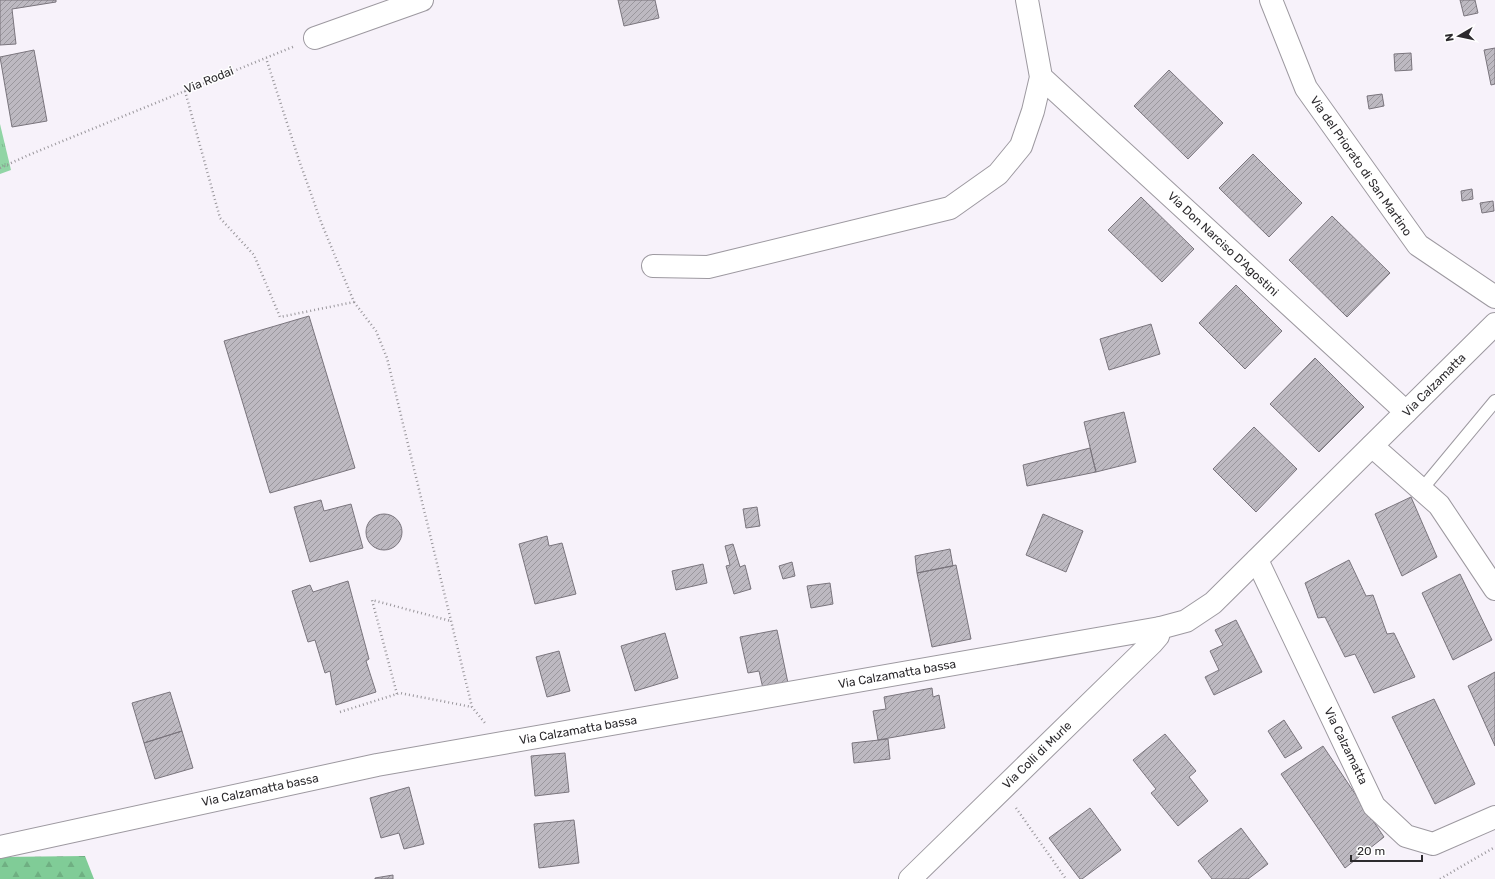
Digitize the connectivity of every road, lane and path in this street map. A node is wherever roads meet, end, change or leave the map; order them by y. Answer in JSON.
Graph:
{"nodes":[{"id":1,"x":422,"y":0,"type":"edge"},
{"id":2,"x":1027,"y":0,"type":"edge"},
{"id":3,"x":1271,"y":0,"type":"edge"},
{"id":4,"x":315,"y":38,"type":"joint"},
{"id":5,"x":266,"y":58,"type":"junction"},
{"id":6,"x":1041,"y":77,"type":"junction"},
{"id":7,"x":185,"y":91,"type":"junction"},
{"id":8,"x":0,"y":168,"type":"edge"},
{"id":9,"x":653,"y":266,"type":"dead end"},
{"id":10,"x":1495,"y":297,"type":"edge"},
{"id":11,"x":354,"y":302,"type":"junction"},
{"id":12,"x":1495,"y":324,"type":"edge"},
{"id":13,"x":1495,"y":401,"type":"edge"},
{"id":14,"x":1406,"y":412,"type":"junction"},
{"id":15,"x":1372,"y":446,"type":"junction"},
{"id":16,"x":1422,"y":489,"type":"junction"},
{"id":17,"x":1257,"y":560,"type":"junction"},
{"id":18,"x":1495,"y":589,"type":"edge"},
{"id":19,"x":451,"y":622,"type":"junction"},
{"id":20,"x":1160,"y":628,"type":"junction"},
{"id":21,"x":397,"y":694,"type":"junction"},
{"id":22,"x":472,"y":707,"type":"junction"},
{"id":23,"x":340,"y":712,"type":"dead end"},
{"id":24,"x":502,"y":743,"type":"junction"},
{"id":25,"x":1002,"y":788,"type":"junction"},
{"id":26,"x":1495,"y":817,"type":"edge"},
{"id":27,"x":0,"y":846,"type":"edge"},
{"id":28,"x":1495,"y":847,"type":"edge"},
{"id":29,"x":910,"y":879,"type":"edge"},
{"id":30,"x":1066,"y":879,"type":"edge"},
{"id":31,"x":1440,"y":879,"type":"edge"}],
"edges":[{"from":1,"to":4,"type":"street"},
{"from":2,"to":6,"type":"street"},
{"from":3,"to":10,"type":"street","name":"Via del Priorato di San Martino"},
{"from":4,"to":5,"type":"path","name":"Via Rodai"},
{"from":5,"to":7,"type":"path","name":"Via Rodai"},
{"from":5,"to":11,"type":"path"},
{"from":6,"to":9,"type":"street"},
{"from":6,"to":14,"type":"street","name":"Via Don Narciso D'Agostini"},
{"from":7,"to":8,"type":"path","name":"Via Rodai"},
{"from":7,"to":11,"type":"path"},
{"from":11,"to":19,"type":"path"},
{"from":12,"to":14,"type":"street","name":"Via Calzamatta"},
{"from":13,"to":16,"type":"lane"},
{"from":14,"to":15,"type":"street","name":"Via Calzamatta"},
{"from":15,"to":16,"type":"street"},
{"from":15,"to":17,"type":"street","name":"Via Calzamatta"},
{"from":16,"to":18,"type":"street"},
{"from":17,"to":20,"type":"street","name":"Via Calzamatta"},
{"from":17,"to":26,"type":"street","name":"Via Calzamatta"},
{"from":19,"to":21,"type":"path"},
{"from":19,"to":22,"type":"path"},
{"from":20,"to":24,"type":"street","name":"Via Calzamatta bassa"},
{"from":20,"to":25,"type":"street","name":"Via Colli di Murle"},
{"from":21,"to":22,"type":"path"},
{"from":21,"to":23,"type":"path"},
{"from":22,"to":24,"type":"path"},
{"from":24,"to":27,"type":"street","name":"Via Calzamatta bassa"},
{"from":25,"to":29,"type":"street","name":"Via Colli di Murle"},
{"from":25,"to":30,"type":"path"},
{"from":28,"to":31,"type":"path"}]}
